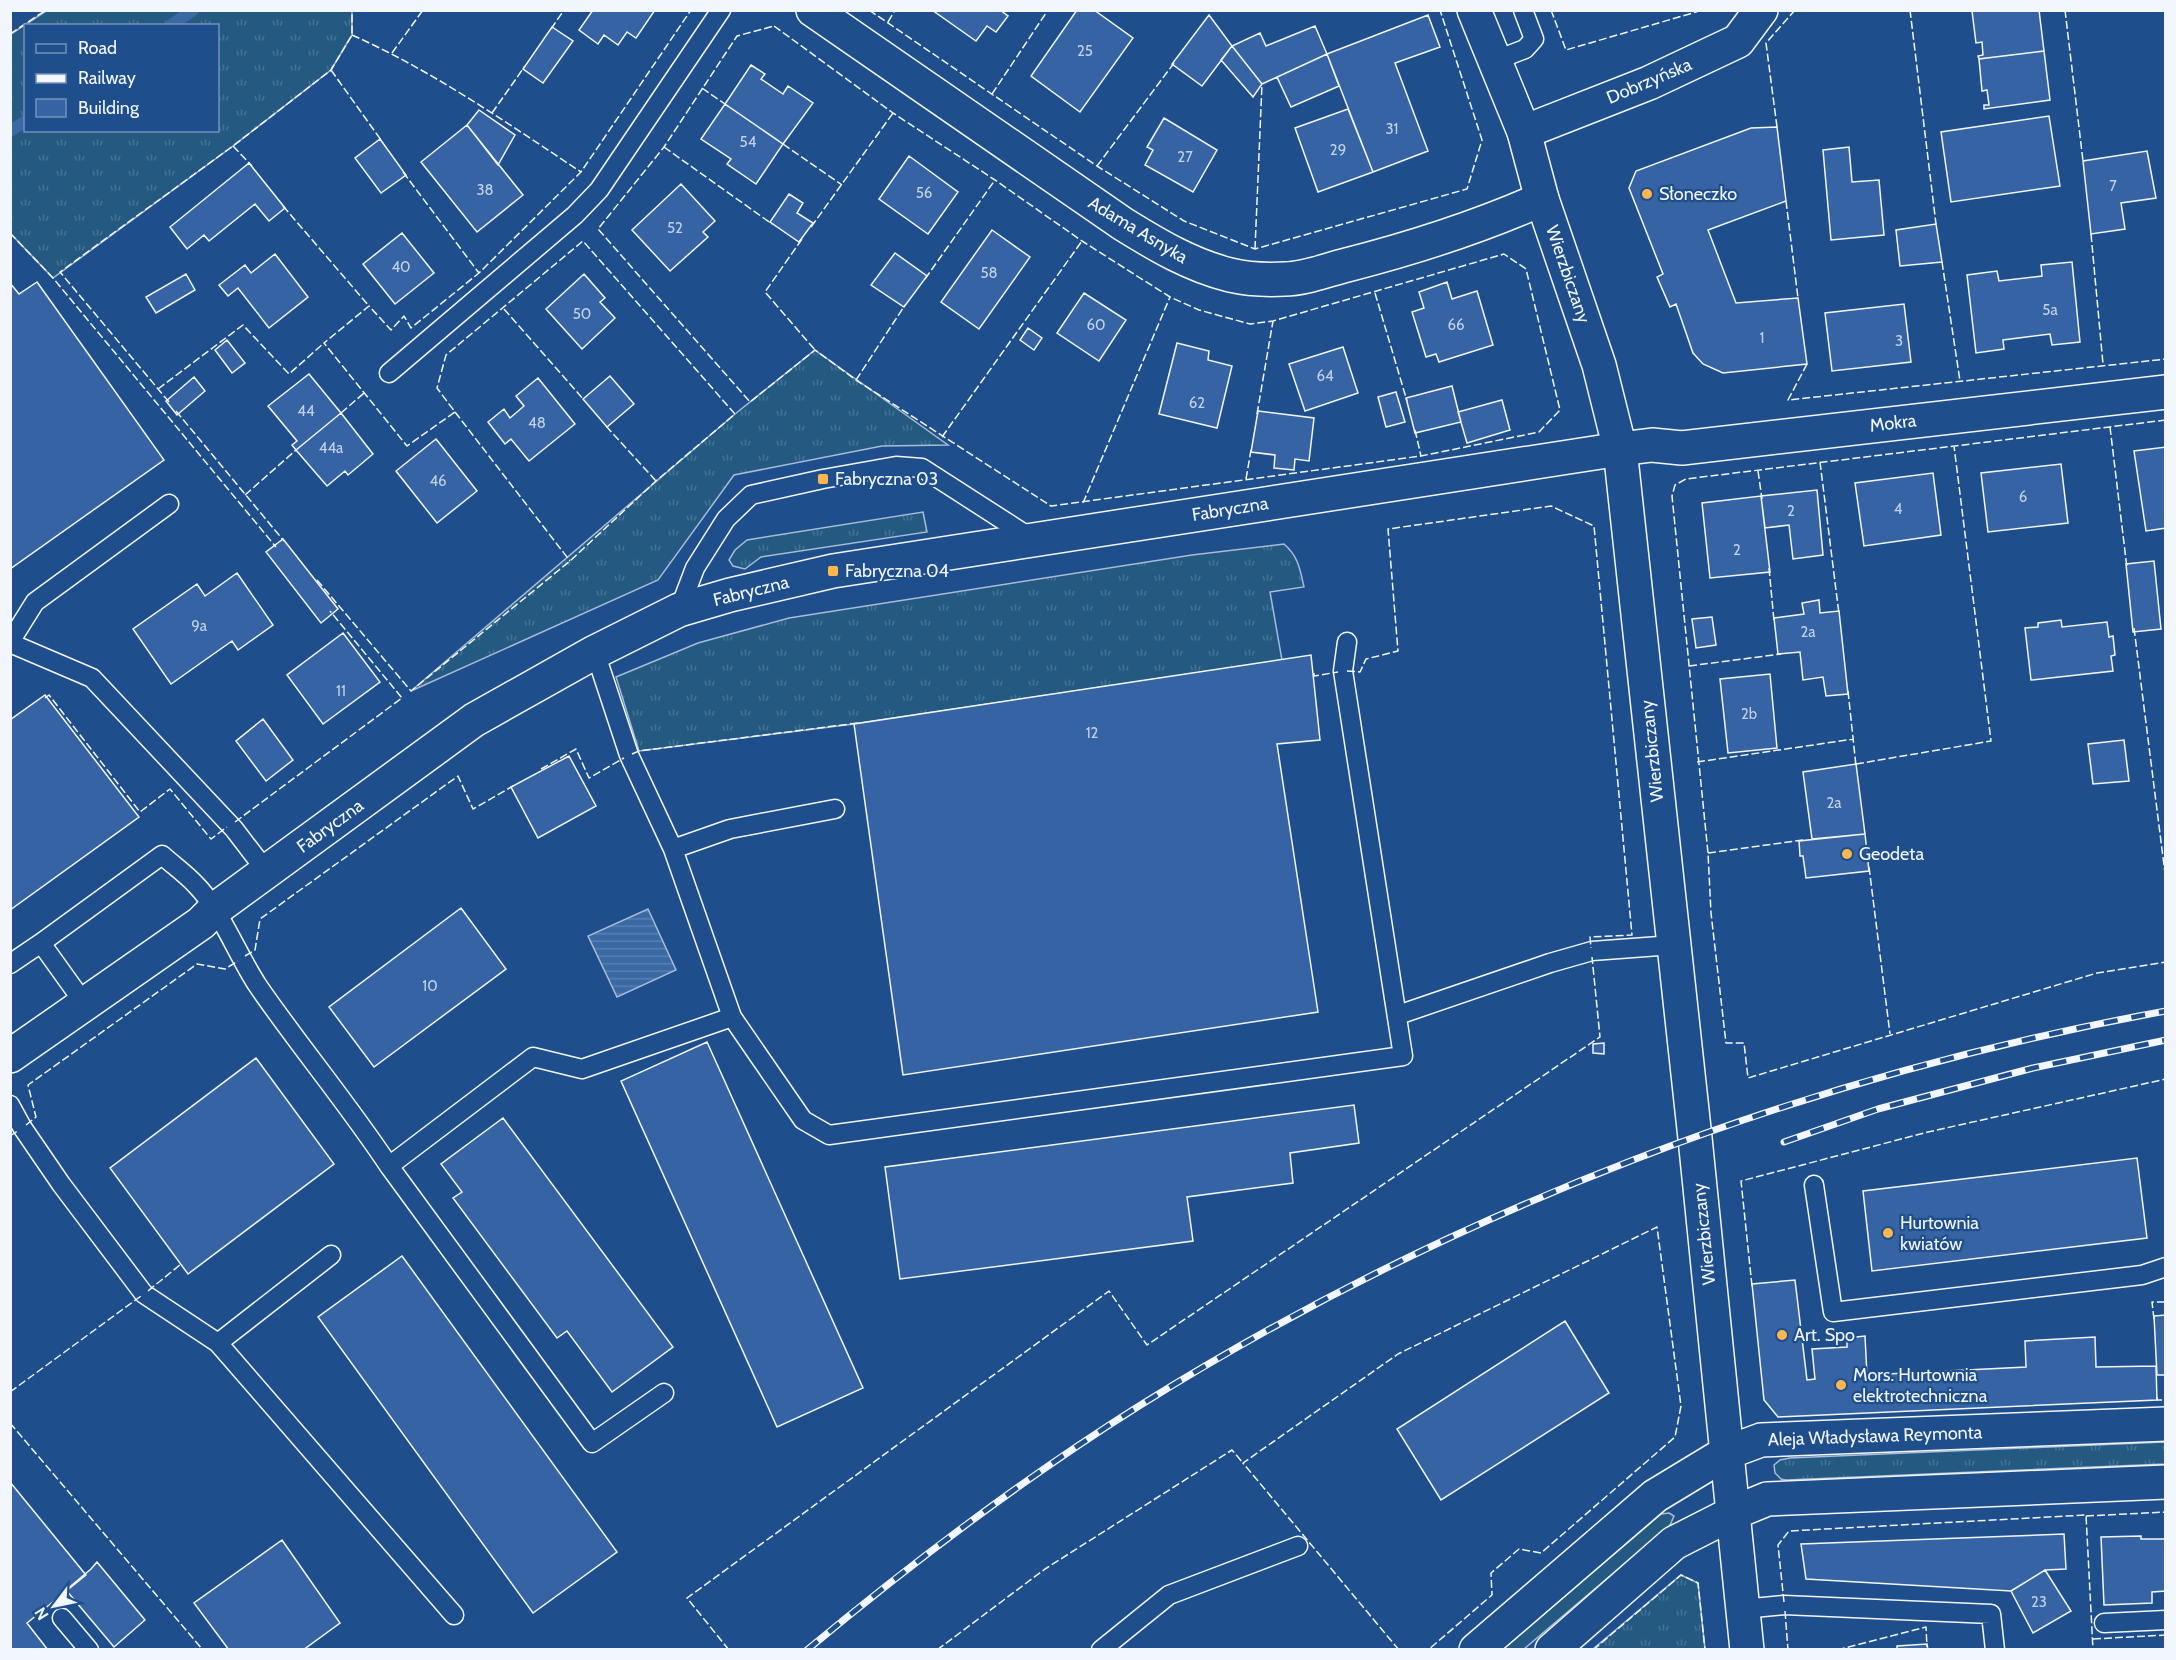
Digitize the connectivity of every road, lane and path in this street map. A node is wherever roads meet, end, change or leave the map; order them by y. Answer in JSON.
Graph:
{"nodes":[{"id":1,"x":721,"y":10,"type":"edge"},
{"id":2,"x":813,"y":10,"type":"edge"},
{"id":3,"x":1474,"y":10,"type":"edge"},
{"id":4,"x":1523,"y":10,"type":"edge"},
{"id":5,"x":1761,"y":10,"type":"edge"},
{"id":6,"x":1494,"y":61,"type":"junction"},
{"id":7,"x":1524,"y":132,"type":"junction"},
{"id":8,"x":1542,"y":199,"type":"junction"},
{"id":9,"x":389,"y":373,"type":"dead end"},
{"id":10,"x":2166,"y":392,"type":"edge"},
{"id":11,"x":1620,"y":448,"type":"junction"},
{"id":12,"x":169,"y":504,"type":"dead end"},
{"id":13,"x":1034,"y":540,"type":"junction"},
{"id":14,"x":679,"y":610,"type":"junction"},
{"id":15,"x":1347,"y":642,"type":"dead end"},
{"id":16,"x":10,"y":643,"type":"edge"},
{"id":17,"x":595,"y":651,"type":"junction"},
{"id":18,"x":835,"y":809,"type":"dead end"},
{"id":19,"x":674,"y":849,"type":"junction"},
{"id":20,"x":267,"y":872,"type":"junction"},
{"id":21,"x":214,"y":910,"type":"junction"},
{"id":22,"x":41,"y":943,"type":"junction"},
{"id":23,"x":1673,"y":945,"type":"junction"},
{"id":24,"x":10,"y":964,"type":"edge"},
{"id":25,"x":84,"y":1003,"type":"junction"},
{"id":26,"x":1398,"y":1015,"type":"junction"},
{"id":27,"x":732,"y":1017,"type":"junction"},
{"id":28,"x":10,"y":1056,"type":"edge"},
{"id":29,"x":10,"y":1105,"type":"edge"},
{"id":30,"x":389,"y":1166,"type":"junction"},
{"id":31,"x":1814,"y":1185,"type":"dead end"},
{"id":32,"x":332,"y":1254,"type":"dead end"},
{"id":33,"x":2166,"y":1267,"type":"edge"},
{"id":34,"x":218,"y":1343,"type":"junction"},
{"id":35,"x":664,"y":1393,"type":"dead end"},
{"id":36,"x":2166,"y":1424,"type":"edge"},
{"id":37,"x":1726,"y":1453,"type":"junction"},
{"id":38,"x":2166,"y":1482,"type":"edge"},
{"id":39,"x":1733,"y":1513,"type":"junction"},
{"id":40,"x":1298,"y":1546,"type":"dead end"},
{"id":41,"x":1743,"y":1609,"type":"junction"},
{"id":42,"x":454,"y":1615,"type":"dead end"},
{"id":43,"x":62,"y":1618,"type":"dead end"},
{"id":44,"x":2166,"y":1620,"type":"edge"},
{"id":45,"x":2104,"y":1623,"type":"dead end"},
{"id":46,"x":89,"y":1650,"type":"edge"},
{"id":47,"x":1101,"y":1650,"type":"edge"},
{"id":48,"x":1476,"y":1650,"type":"edge"},
{"id":49,"x":1552,"y":1650,"type":"edge"},
{"id":50,"x":1748,"y":1650,"type":"edge"},
{"id":51,"x":1995,"y":1650,"type":"edge"}],
"edges":[{"from":1,"to":9,"type":"lane"},
{"from":2,"to":8,"type":"street","name":"Adama Asnyka"},
{"from":3,"to":6,"type":"street","name":"Wierzbiczany"},
{"from":4,"to":6,"type":"lane"},
{"from":5,"to":7,"type":"street","name":"Dobrzyńska"},
{"from":6,"to":7,"type":"street","name":"Wierzbiczany"},
{"from":7,"to":8,"type":"street","name":"Wierzbiczany"},
{"from":8,"to":11,"type":"street","name":"Wierzbiczany"},
{"from":10,"to":11,"type":"street","name":"Mokra"},
{"from":11,"to":13,"type":"street","name":"Fabryczna"},
{"from":11,"to":23,"type":"street","name":"Wierzbiczany"},
{"from":12,"to":16,"type":"lane"},
{"from":13,"to":14,"type":"street","name":"Fabryczna"},
{"from":13,"to":14,"type":"lane"},
{"from":14,"to":17,"type":"street","name":"Fabryczna"},
{"from":15,"to":26,"type":"lane"},
{"from":16,"to":20,"type":"lane"},
{"from":17,"to":19,"type":"lane"},
{"from":17,"to":20,"type":"street","name":"Fabryczna"},
{"from":18,"to":19,"type":"lane"},
{"from":19,"to":27,"type":"lane"},
{"from":20,"to":21,"type":"street","name":"Fabryczna"},
{"from":21,"to":22,"type":"lane"},
{"from":21,"to":25,"type":"street","name":"Fabryczna"},
{"from":21,"to":30,"type":"lane"},
{"from":22,"to":24,"type":"lane"},
{"from":22,"to":25,"type":"lane"},
{"from":23,"to":26,"type":"lane"},
{"from":23,"to":37,"type":"street","name":"Wierzbiczany"},
{"from":25,"to":28,"type":"street","name":"Fabryczna"},
{"from":26,"to":27,"type":"lane"},
{"from":27,"to":30,"type":"lane"},
{"from":29,"to":34,"type":"lane"},
{"from":30,"to":35,"type":"lane"},
{"from":31,"to":33,"type":"lane"},
{"from":32,"to":34,"type":"lane"},
{"from":34,"to":42,"type":"lane"},
{"from":36,"to":37,"type":"street","name":"Aleja Władysława Reymonta"},
{"from":37,"to":39,"type":"street","name":"Wierzbiczany"},
{"from":37,"to":48,"type":"street","name":"Aleja Władysława Reymonta"},
{"from":38,"to":39,"type":"street"},
{"from":39,"to":41,"type":"street","name":"Wierzbiczany"},
{"from":39,"to":49,"type":"street"},
{"from":40,"to":47,"type":"lane"},
{"from":41,"to":50,"type":"street","name":"Wierzbiczany"},
{"from":41,"to":51,"type":"lane"},
{"from":43,"to":46,"type":"lane"},
{"from":44,"to":45,"type":"lane"}]}
